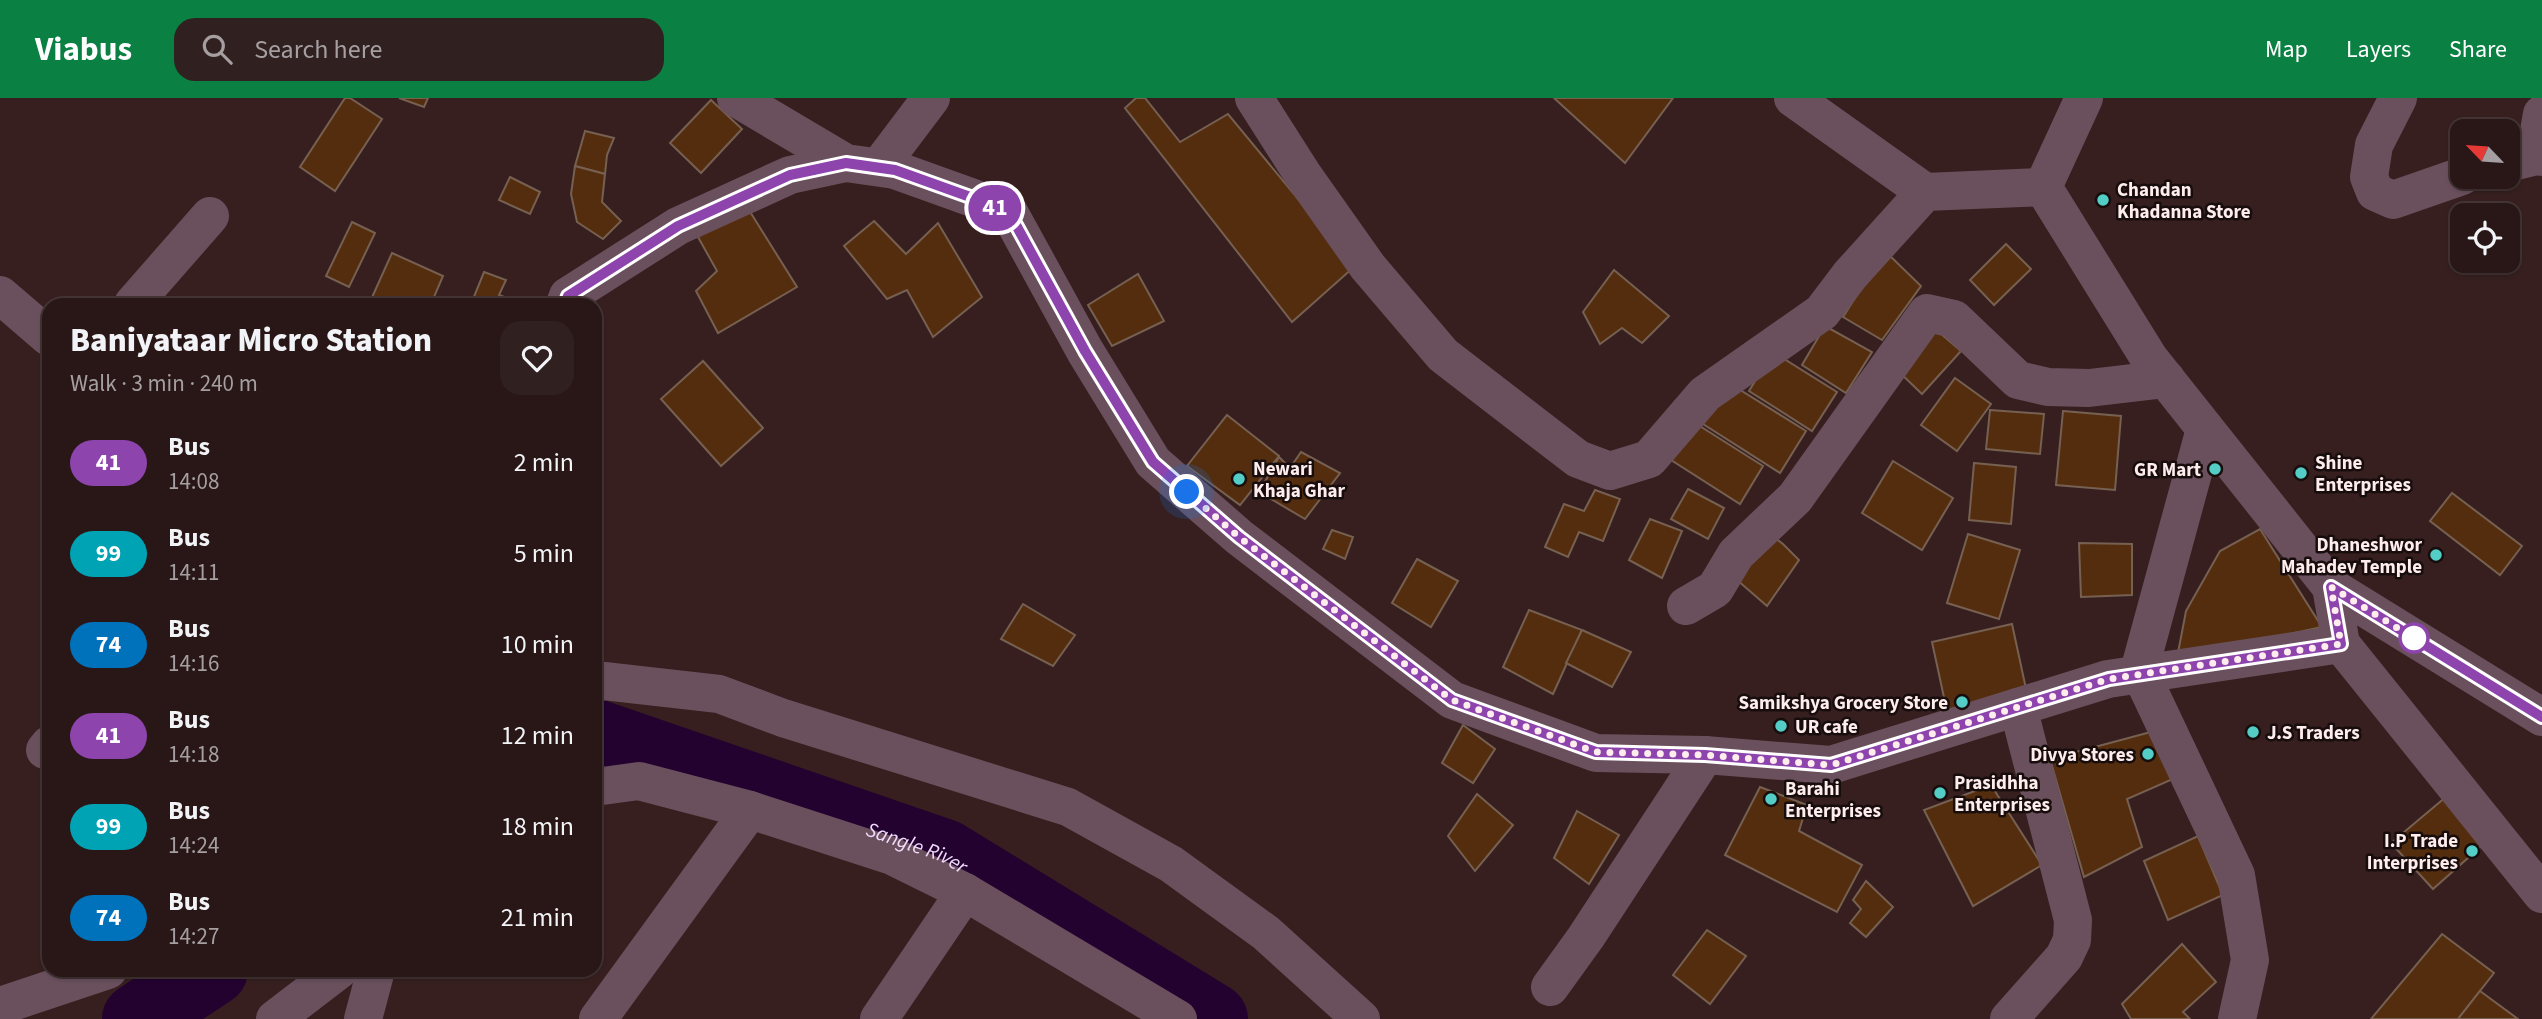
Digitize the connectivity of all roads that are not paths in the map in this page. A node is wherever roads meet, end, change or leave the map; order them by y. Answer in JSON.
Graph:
{"nodes":[{"id":1,"x":736,"y":98,"type":"edge"},
{"id":2,"x":931,"y":98,"type":"edge"},
{"id":3,"x":1254,"y":98,"type":"edge"},
{"id":4,"x":2084,"y":98,"type":"edge"},
{"id":5,"x":2398,"y":98,"type":"edge"},
{"id":6,"x":1805,"y":102,"type":"edge"},
{"id":7,"x":2542,"y":114,"type":"edge"},
{"id":8,"x":2530,"y":158,"type":"edge"},
{"id":9,"x":862,"y":165,"type":"junction"},
{"id":10,"x":2450,"y":180,"type":"edge"},
{"id":11,"x":2043,"y":187,"type":"junction"},
{"id":12,"x":1925,"y":192,"type":"junction"},
{"id":13,"x":209,"y":216,"type":"dead end"},
{"id":14,"x":0,"y":295,"type":"edge"},
{"id":15,"x":138,"y":298,"type":"edge"},
{"id":16,"x":567,"y":298,"type":"edge"},
{"id":17,"x":42,"y":331,"type":"edge"},
{"id":18,"x":2166,"y":379,"type":"junction"},
{"id":19,"x":2205,"y":429,"type":"junction"},
{"id":20,"x":2331,"y":587,"type":"junction"},
{"id":21,"x":1686,"y":606,"type":"dead end"},
{"id":22,"x":2341,"y":644,"type":"junction"},
{"id":23,"x":2140,"y":674,"type":"junction"},
{"id":24,"x":602,"y":681,"type":"edge"},
{"id":25,"x":2018,"y":707,"type":"junction"},
{"id":26,"x":2542,"y":717,"type":"edge"},
{"id":27,"x":1705,"y":755,"type":"junction"},
{"id":28,"x":602,"y":786,"type":"edge"},
{"id":29,"x":750,"y":810,"type":"junction"},
{"id":30,"x":965,"y":892,"type":"junction"},
{"id":31,"x":2542,"y":894,"type":"edge"},
{"id":32,"x":87,"y":977,"type":"edge"},
{"id":33,"x":330,"y":977,"type":"edge"},
{"id":34,"x":374,"y":977,"type":"edge"},
{"id":35,"x":1550,"y":987,"type":"dead end"},
{"id":36,"x":0,"y":1006,"type":"edge"},
{"id":37,"x":275,"y":1019,"type":"edge"},
{"id":38,"x":363,"y":1019,"type":"edge"},
{"id":39,"x":598,"y":1019,"type":"edge"},
{"id":40,"x":879,"y":1019,"type":"edge"},
{"id":41,"x":1178,"y":1019,"type":"edge"},
{"id":42,"x":1361,"y":1019,"type":"edge"},
{"id":43,"x":2009,"y":1019,"type":"edge"},
{"id":44,"x":2237,"y":1019,"type":"edge"}],
"edges":[{"from":1,"to":9,"type":"street"},
{"from":2,"to":9,"type":"street"},
{"from":3,"to":12,"type":"street"},
{"from":4,"to":11,"type":"street"},
{"from":5,"to":10,"type":"street"},
{"from":6,"to":12,"type":"street"},
{"from":7,"to":8,"type":"street"},
{"from":9,"to":16,"type":"street"},
{"from":9,"to":27,"type":"street"},
{"from":11,"to":12,"type":"street"},
{"from":11,"to":18,"type":"street"},
{"from":13,"to":15,"type":"street"},
{"from":14,"to":17,"type":"street"},
{"from":18,"to":19,"type":"street"},
{"from":18,"to":21,"type":"street"},
{"from":19,"to":20,"type":"street"},
{"from":19,"to":23,"type":"street"},
{"from":20,"to":22,"type":"street"},
{"from":20,"to":26,"type":"street"},
{"from":22,"to":23,"type":"street"},
{"from":22,"to":31,"type":"street"},
{"from":23,"to":25,"type":"street"},
{"from":23,"to":44,"type":"street"},
{"from":24,"to":42,"type":"street"},
{"from":25,"to":27,"type":"street"},
{"from":25,"to":43,"type":"street"},
{"from":27,"to":35,"type":"street"},
{"from":28,"to":29,"type":"street"},
{"from":29,"to":30,"type":"street"},
{"from":29,"to":39,"type":"street"},
{"from":30,"to":40,"type":"street"},
{"from":30,"to":41,"type":"street"},
{"from":32,"to":36,"type":"street"},
{"from":33,"to":37,"type":"street"},
{"from":34,"to":38,"type":"street"}]}
